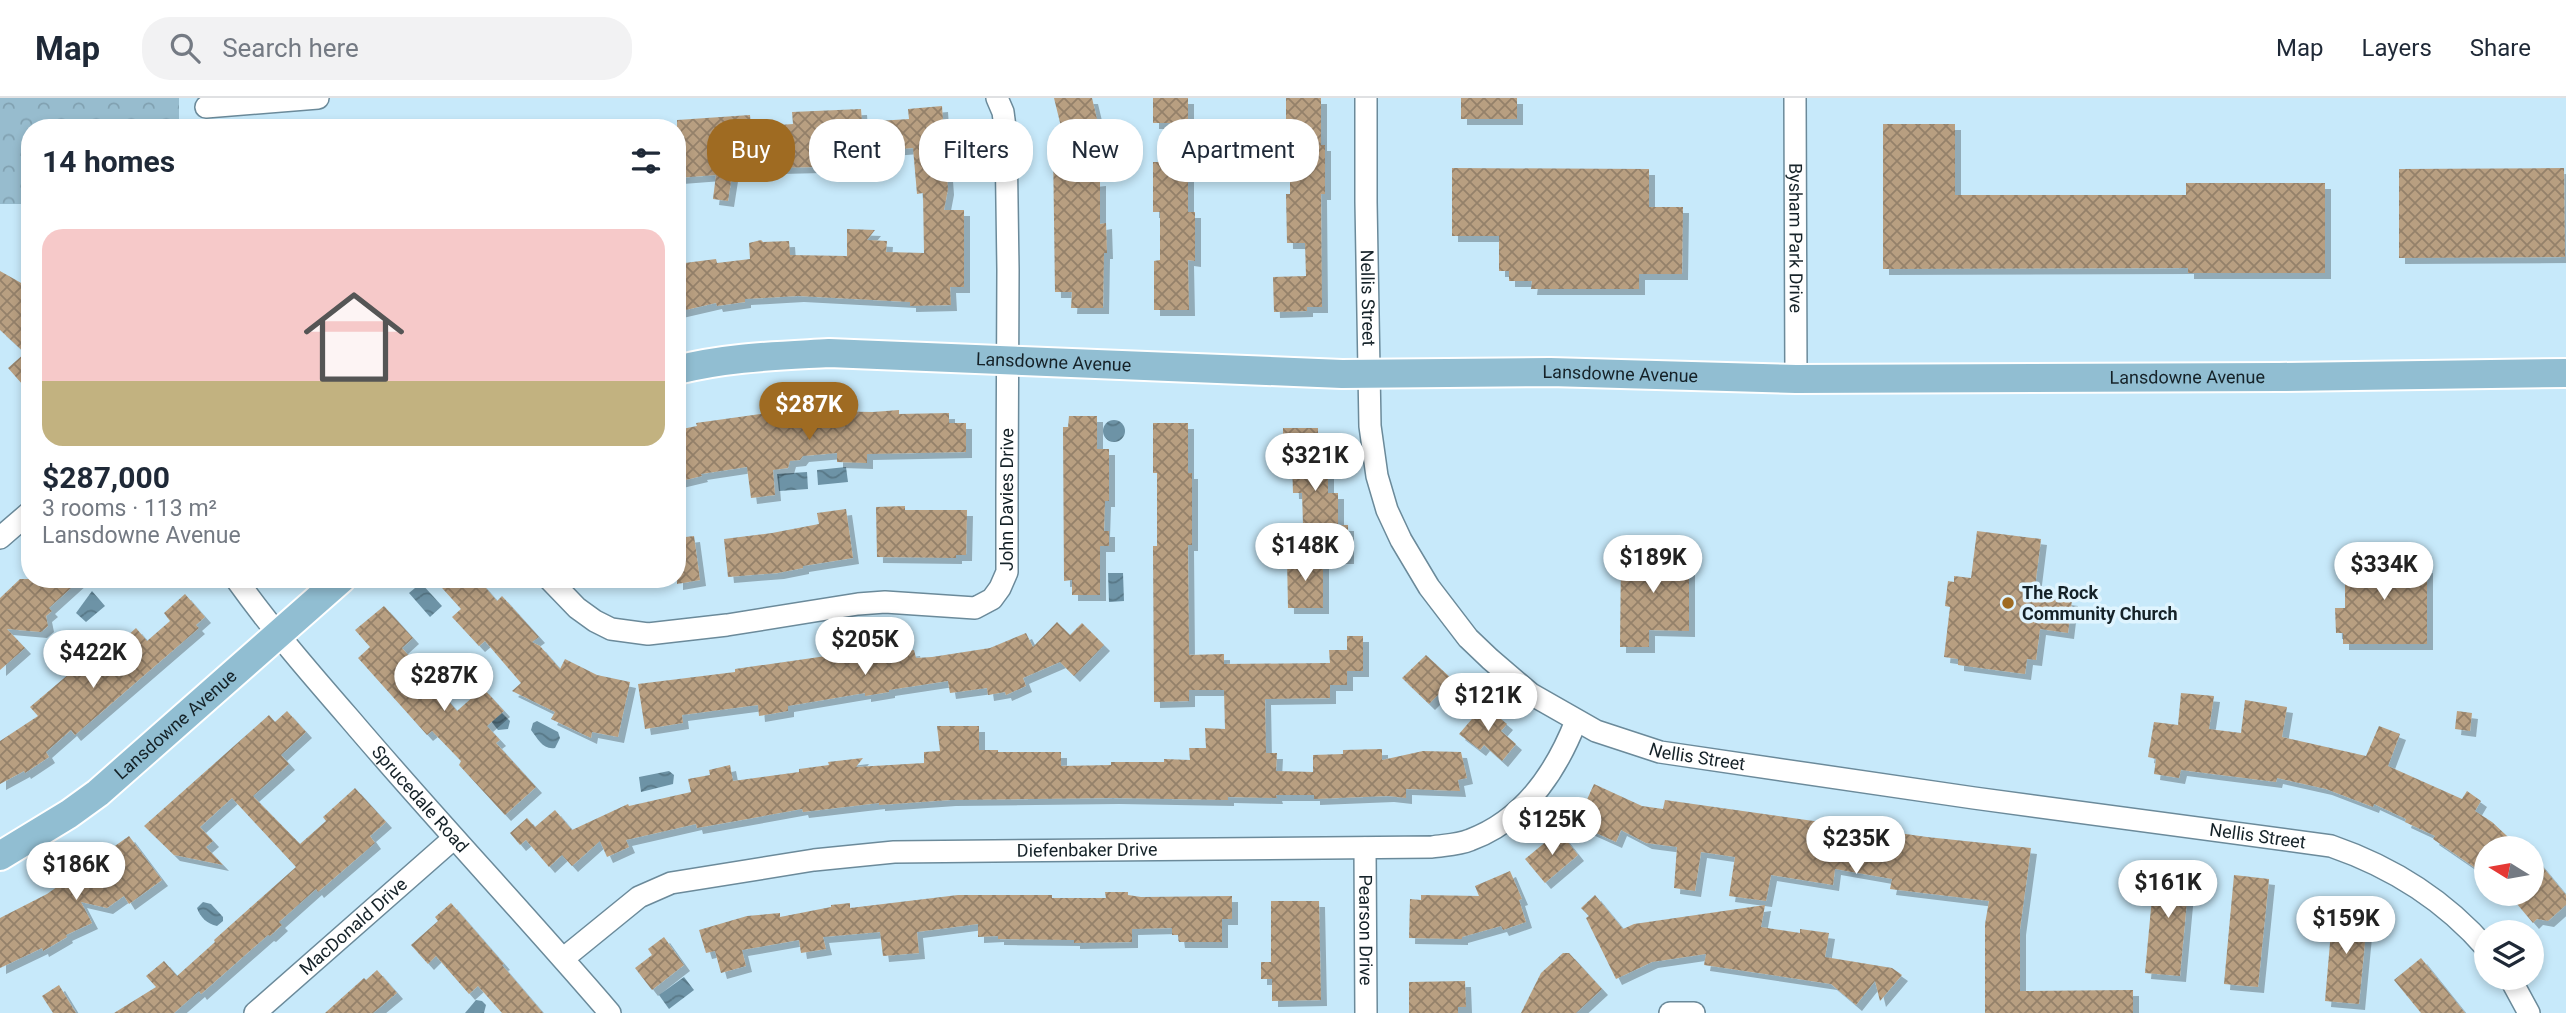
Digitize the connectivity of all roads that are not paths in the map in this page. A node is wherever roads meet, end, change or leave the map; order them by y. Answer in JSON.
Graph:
{"nodes":[{"id":1,"x":318,"y":98,"type":"edge"},
{"id":2,"x":997,"y":98,"type":"edge"},
{"id":3,"x":1366,"y":98,"type":"edge"},
{"id":4,"x":1795,"y":98,"type":"edge"},
{"id":5,"x":206,"y":111,"type":"edge"},
{"id":6,"x":1008,"y":361,"type":"junction"},
{"id":7,"x":686,"y":368,"type":"edge"},
{"id":8,"x":1370,"y":373,"type":"junction"},
{"id":9,"x":2566,"y":373,"type":"edge"},
{"id":10,"x":1796,"y":379,"type":"junction"},
{"id":11,"x":21,"y":517,"type":"edge"},
{"id":12,"x":4,"y":527,"type":"edge"},
{"id":13,"x":243,"y":588,"type":"edge"},
{"id":14,"x":331,"y":588,"type":"edge"},
{"id":15,"x":558,"y":588,"type":"edge"},
{"id":16,"x":278,"y":635,"type":"junction"},
{"id":17,"x":1576,"y":721,"type":"junction"},
{"id":18,"x":453,"y":839,"type":"junction"},
{"id":19,"x":1365,"y":848,"type":"junction"},
{"id":20,"x":0,"y":856,"type":"edge"},
{"id":21,"x":2474,"y":935,"type":"edge"},
{"id":22,"x":564,"y":958,"type":"junction"},
{"id":23,"x":2517,"y":990,"type":"edge"},
{"id":24,"x":255,"y":1013,"type":"edge"},
{"id":25,"x":610,"y":1013,"type":"edge"},
{"id":26,"x":1366,"y":1013,"type":"edge"},
{"id":27,"x":1671,"y":1013,"type":"edge"},
{"id":28,"x":1694,"y":1013,"type":"edge"},
{"id":29,"x":2529,"y":1013,"type":"edge"}],
"edges":[{"from":1,"to":5,"type":"street"},
{"from":2,"to":6,"type":"street","name":"John Davies Drive"},
{"from":3,"to":8,"type":"street","name":"Nellis Street"},
{"from":4,"to":10,"type":"street","name":"Bysham Park Drive"},
{"from":6,"to":7,"type":"main road","name":"Lansdowne Avenue"},
{"from":6,"to":8,"type":"main road","name":"Lansdowne Avenue"},
{"from":6,"to":15,"type":"street","name":"John Davies Drive"},
{"from":8,"to":10,"type":"main road","name":"Lansdowne Avenue"},
{"from":8,"to":17,"type":"street","name":"Nellis Street"},
{"from":9,"to":10,"type":"main road","name":"Lansdowne Avenue"},
{"from":11,"to":12,"type":"street"},
{"from":13,"to":16,"type":"street","name":"Sprucedale Road"},
{"from":14,"to":16,"type":"main road","name":"Lansdowne Avenue"},
{"from":16,"to":18,"type":"street","name":"Sprucedale Road"},
{"from":16,"to":20,"type":"main road","name":"Lansdowne Avenue"},
{"from":17,"to":19,"type":"street","name":"Diefenbaker Drive"},
{"from":17,"to":21,"type":"street","name":"Nellis Street"},
{"from":18,"to":22,"type":"street","name":"Sprucedale Road"},
{"from":18,"to":24,"type":"street","name":"MacDonald Drive"},
{"from":19,"to":22,"type":"street","name":"Diefenbaker Drive"},
{"from":19,"to":26,"type":"street","name":"Pearson Drive"},
{"from":22,"to":25,"type":"street","name":"Sprucedale Road"},
{"from":23,"to":29,"type":"street"},
{"from":27,"to":28,"type":"street"}]}
